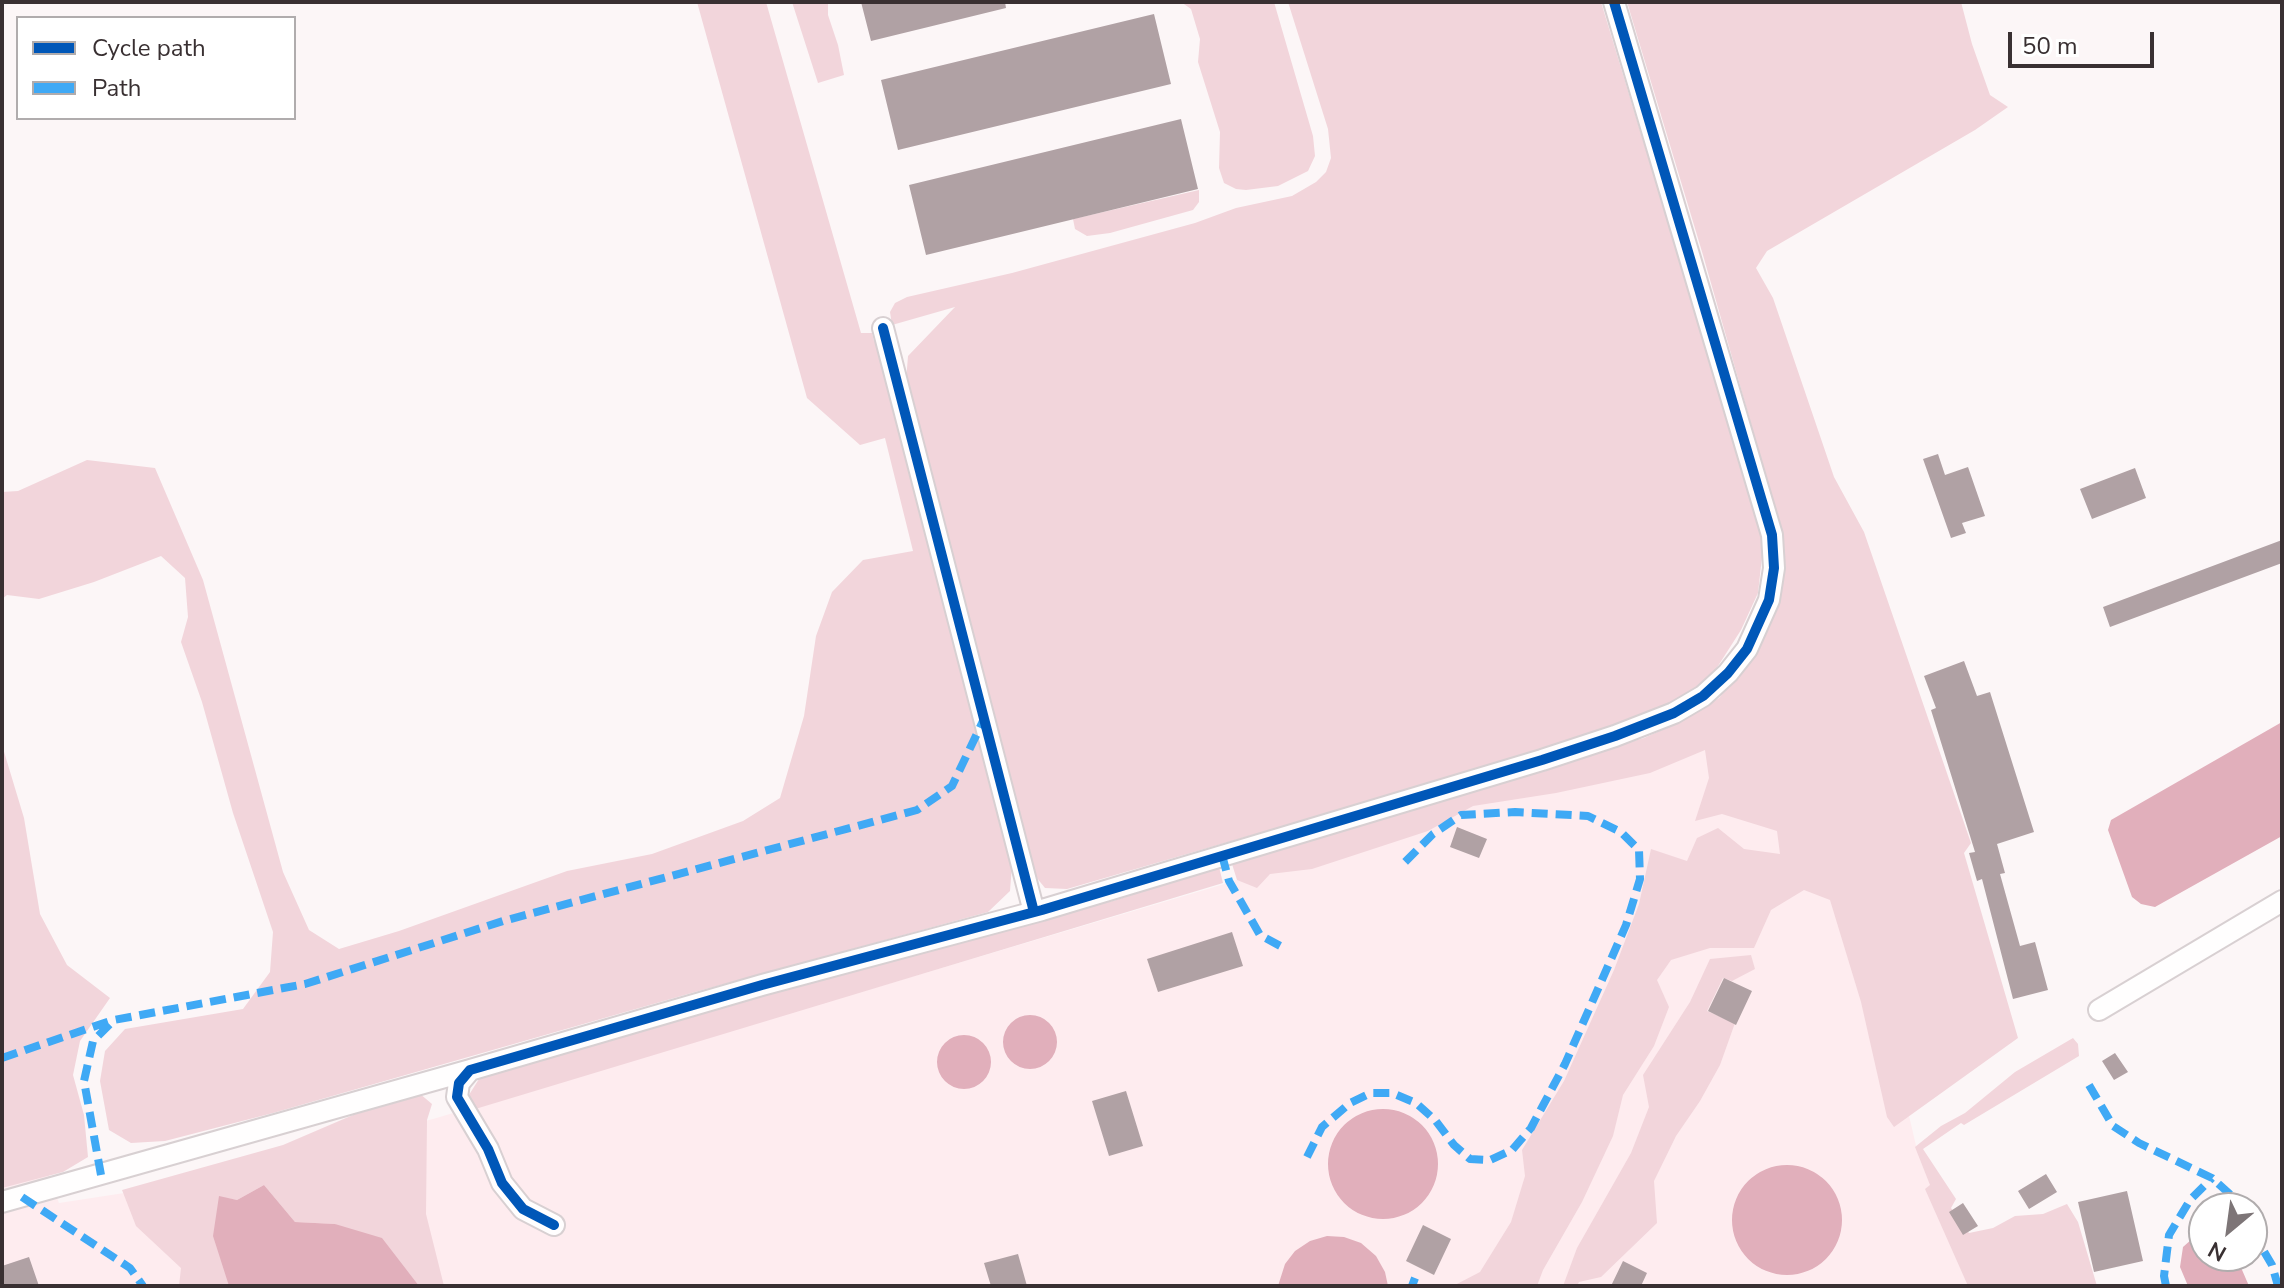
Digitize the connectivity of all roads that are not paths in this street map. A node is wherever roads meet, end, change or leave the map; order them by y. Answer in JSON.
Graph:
{"nodes":[{"id":1,"x":1614,"y":2,"type":"edge"},
{"id":2,"x":883,"y":328,"type":"dead end"},
{"id":3,"x":2282,"y":901,"type":"edge"},
{"id":4,"x":1034,"y":912,"type":"junction"},
{"id":5,"x":2099,"y":1010,"type":"dead end"},
{"id":6,"x":470,"y":1070,"type":"junction"},
{"id":7,"x":2,"y":1202,"type":"edge"},
{"id":8,"x":554,"y":1225,"type":"dead end"}],
"edges":[{"from":1,"to":4,"type":"street"},
{"from":2,"to":4,"type":"street"},
{"from":3,"to":5,"type":"street"},
{"from":4,"to":6,"type":"street"},
{"from":6,"to":7,"type":"street"},
{"from":6,"to":8,"type":"street"}]}
